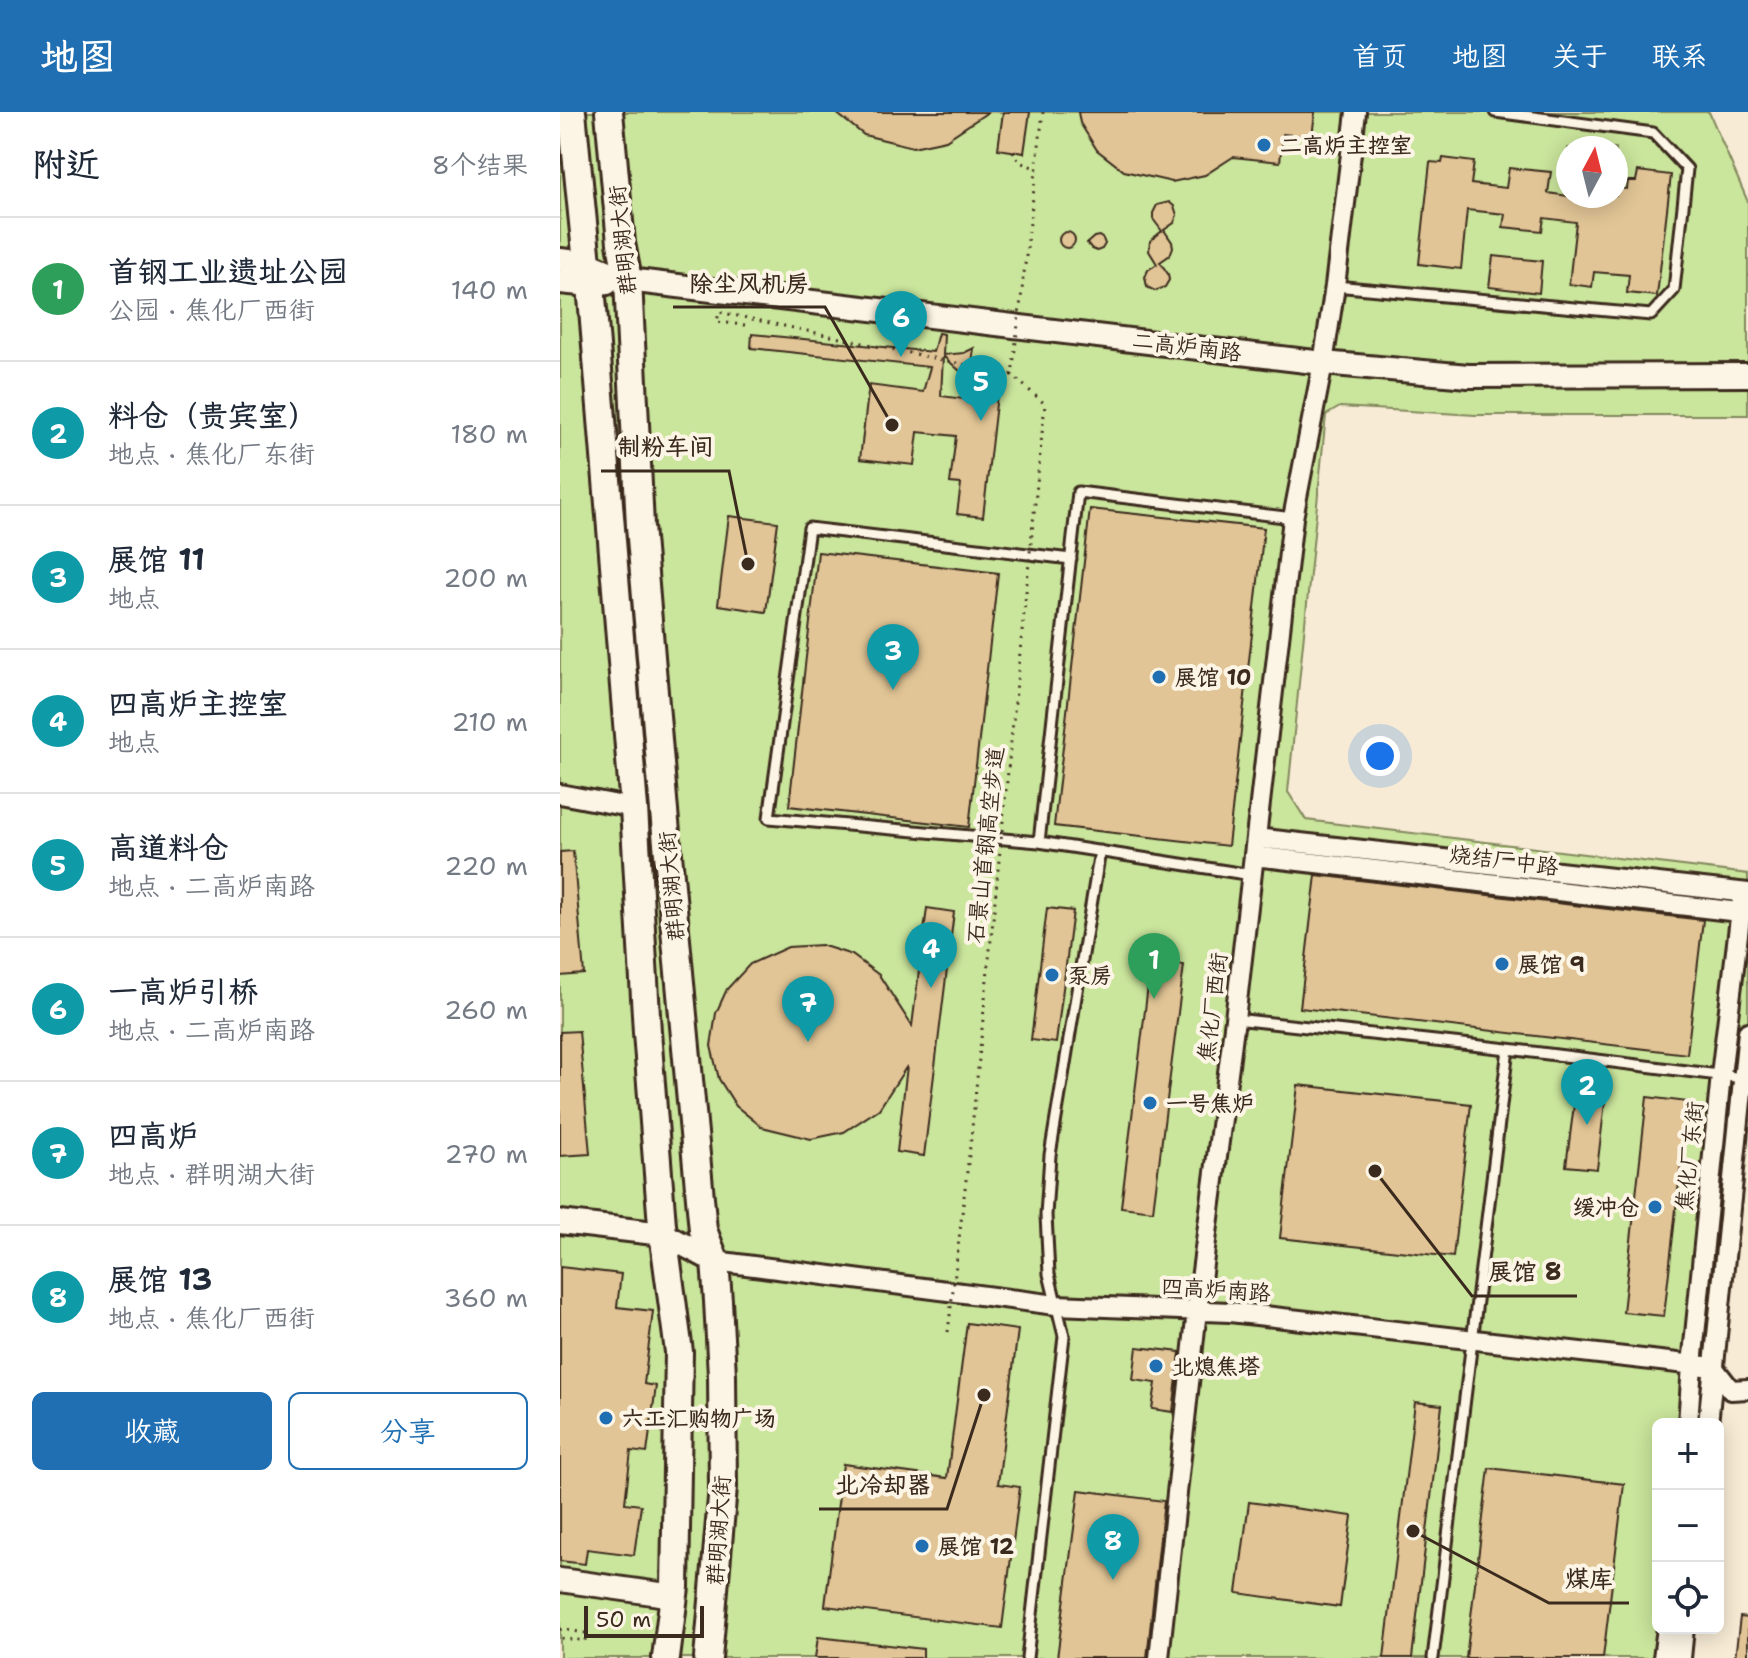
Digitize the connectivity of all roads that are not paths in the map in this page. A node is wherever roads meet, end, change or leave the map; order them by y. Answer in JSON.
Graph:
{"nodes":[{"id":1,"x":572,"y":112,"type":"edge"},
{"id":2,"x":609,"y":112,"type":"edge"},
{"id":3,"x":1356,"y":112,"type":"edge"},
{"id":4,"x":1495,"y":112,"type":"edge"},
{"id":5,"x":560,"y":260,"type":"edge"},
{"id":6,"x":589,"y":274,"type":"junction"},
{"id":7,"x":628,"y":280,"type":"junction"},
{"id":8,"x":560,"y":282,"type":"edge"},
{"id":9,"x":1335,"y":286,"type":"junction"},
{"id":10,"x":1323,"y":363,"type":"junction"},
{"id":11,"x":1748,"y":375,"type":"edge"},
{"id":12,"x":1293,"y":518,"type":"junction"},
{"id":13,"x":1071,"y":559,"type":"junction"},
{"id":14,"x":560,"y":794,"type":"edge"},
{"id":15,"x":634,"y":808,"type":"junction"},
{"id":16,"x":1039,"y":842,"type":"junction"},
{"id":17,"x":1100,"y":851,"type":"junction"},
{"id":18,"x":1254,"y":856,"type":"junction"},
{"id":19,"x":1745,"y":893,"type":"edge"},
{"id":20,"x":1744,"y":912,"type":"edge"},
{"id":21,"x":1235,"y":1019,"type":"junction"},
{"id":22,"x":1748,"y":1032,"type":"edge"},
{"id":23,"x":1508,"y":1049,"type":"junction"},
{"id":24,"x":1721,"y":1075,"type":"junction"},
{"id":25,"x":1743,"y":1078,"type":"junction"},
{"id":26,"x":560,"y":1222,"type":"edge"},
{"id":27,"x":663,"y":1234,"type":"junction"},
{"id":28,"x":715,"y":1261,"type":"junction"},
{"id":29,"x":1056,"y":1305,"type":"junction"},
{"id":30,"x":1197,"y":1310,"type":"junction"},
{"id":31,"x":1472,"y":1340,"type":"junction"},
{"id":32,"x":1692,"y":1365,"type":"junction"},
{"id":33,"x":1713,"y":1367,"type":"junction"},
{"id":34,"x":1748,"y":1389,"type":"edge"},
{"id":35,"x":1688,"y":1418,"type":"edge"},
{"id":36,"x":1709,"y":1418,"type":"edge"},
{"id":37,"x":560,"y":1580,"type":"edge"},
{"id":38,"x":674,"y":1596,"type":"junction"},
{"id":39,"x":1666,"y":1634,"type":"edge"},
{"id":40,"x":1683,"y":1634,"type":"edge"},
{"id":41,"x":666,"y":1658,"type":"edge"},
{"id":42,"x":708,"y":1658,"type":"edge"},
{"id":43,"x":1027,"y":1658,"type":"edge"},
{"id":44,"x":1159,"y":1658,"type":"edge"},
{"id":45,"x":1433,"y":1658,"type":"edge"},
{"id":46,"x":1663,"y":1658,"type":"edge"},
{"id":47,"x":1681,"y":1658,"type":"edge"}],
"edges":[{"from":1,"to":6,"type":"main road","name":"群明湖大街"},
{"from":2,"to":7,"type":"main road","name":"群明湖大街"},
{"from":3,"to":9,"type":"street","name":"焦化厂西街"},
{"from":4,"to":9,"type":"lane"},
{"from":5,"to":6,"type":"street"},
{"from":6,"to":7,"type":"street","name":"二高炉南路"},
{"from":6,"to":8,"type":"street"},
{"from":6,"to":15,"type":"main road","name":"群明湖大街"},
{"from":7,"to":10,"type":"street","name":"二高炉南路"},
{"from":7,"to":28,"type":"main road","name":"群明湖大街"},
{"from":9,"to":10,"type":"street","name":"焦化厂西街"},
{"from":10,"to":11,"type":"street","name":"二高炉南路"},
{"from":10,"to":12,"type":"street","name":"焦化厂西街"},
{"from":12,"to":13,"type":"lane"},
{"from":12,"to":18,"type":"street","name":"焦化厂西街"},
{"from":13,"to":16,"type":"lane"},
{"from":13,"to":16,"type":"lane"},
{"from":14,"to":15,"type":"street"},
{"from":15,"to":27,"type":"main road","name":"群明湖大街"},
{"from":16,"to":17,"type":"lane"},
{"from":17,"to":18,"type":"lane"},
{"from":17,"to":29,"type":"lane"},
{"from":18,"to":19,"type":"street","name":"烧结厂中路"},
{"from":18,"to":20,"type":"street","name":"烧结厂中路"},
{"from":18,"to":21,"type":"street","name":"焦化厂西街"},
{"from":19,"to":20,"type":"street","name":"焦化厂东街"},
{"from":20,"to":24,"type":"street","name":"焦化厂东街"},
{"from":21,"to":23,"type":"lane"},
{"from":21,"to":30,"type":"street","name":"焦化厂西街"},
{"from":22,"to":25,"type":"street","name":"焦化厂东街"},
{"from":23,"to":24,"type":"lane"},
{"from":23,"to":31,"type":"lane"},
{"from":24,"to":25,"type":"lane"},
{"from":24,"to":32,"type":"street","name":"焦化厂东街"},
{"from":25,"to":33,"type":"street","name":"焦化厂东街"},
{"from":26,"to":27,"type":"street"},
{"from":27,"to":28,"type":"street"},
{"from":27,"to":38,"type":"main road","name":"群明湖大街"},
{"from":28,"to":29,"type":"street","name":"四高炉南路"},
{"from":28,"to":42,"type":"main road","name":"群明湖大街"},
{"from":29,"to":30,"type":"street","name":"四高炉南路"},
{"from":29,"to":43,"type":"lane"},
{"from":30,"to":31,"type":"street","name":"四高炉南路"},
{"from":30,"to":44,"type":"street","name":"焦化厂西街"},
{"from":31,"to":32,"type":"street","name":"四高炉南路"},
{"from":31,"to":45,"type":"lane"},
{"from":32,"to":33,"type":"street","name":"四高炉南路"},
{"from":32,"to":35,"type":"street","name":"焦化厂东街"},
{"from":33,"to":34,"type":"street"},
{"from":33,"to":36,"type":"street","name":"焦化厂东街"},
{"from":37,"to":38,"type":"street"},
{"from":38,"to":41,"type":"main road","name":"群明湖大街"},
{"from":39,"to":46,"type":"street"},
{"from":40,"to":47,"type":"street"}]}
